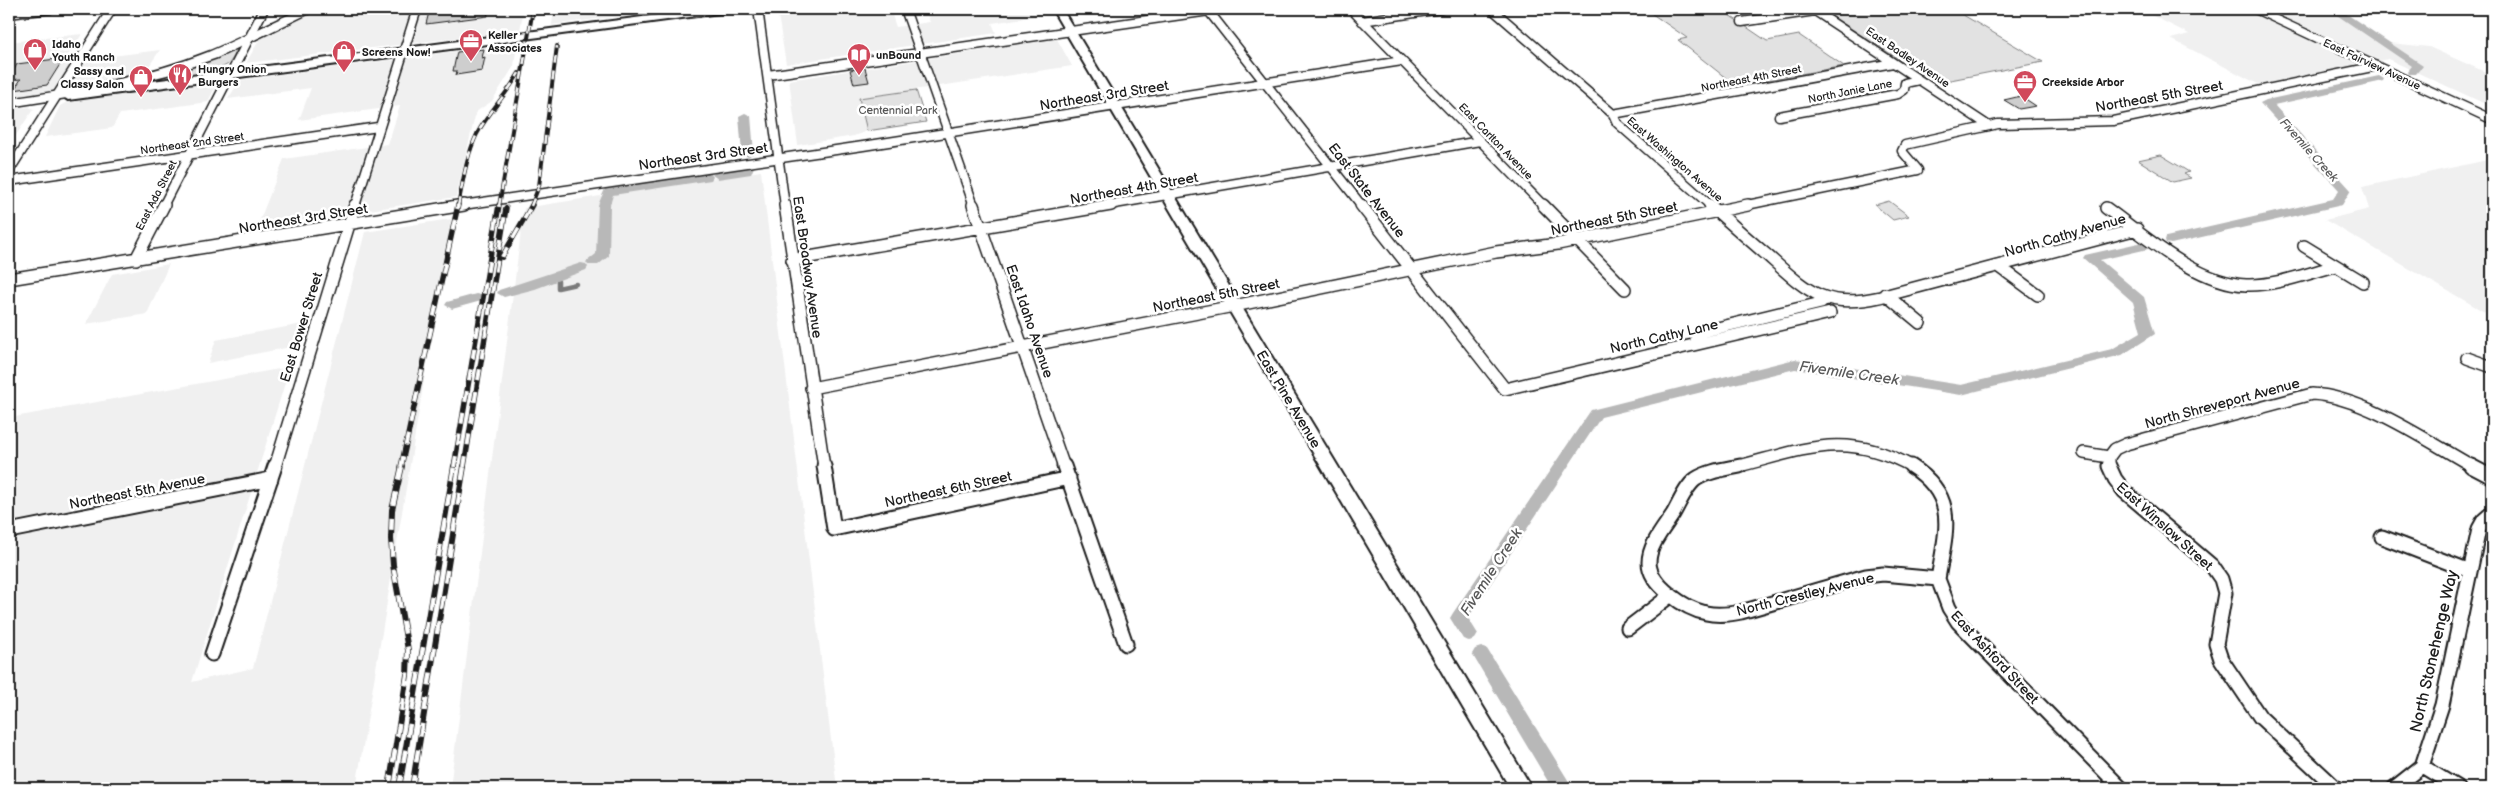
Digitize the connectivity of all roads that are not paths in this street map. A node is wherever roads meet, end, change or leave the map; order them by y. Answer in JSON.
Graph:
{"nodes":[{"id":1,"x":51,"y":9,"type":"edge"},
{"id":2,"x":112,"y":9,"type":"edge"},
{"id":3,"x":264,"y":9,"type":"edge"},
{"id":4,"x":312,"y":9,"type":"edge"},
{"id":5,"x":417,"y":9,"type":"edge"},
{"id":6,"x":727,"y":9,"type":"edge"},
{"id":7,"x":758,"y":9,"type":"edge"},
{"id":8,"x":905,"y":9,"type":"edge"},
{"id":9,"x":1057,"y":9,"type":"edge"},
{"id":10,"x":1223,"y":9,"type":"edge"},
{"id":11,"x":1350,"y":9,"type":"edge"},
{"id":12,"x":1441,"y":9,"type":"edge"},
{"id":13,"x":1492,"y":9,"type":"edge"},
{"id":14,"x":2252,"y":9,"type":"edge"},
{"id":15,"x":1208,"y":10,"type":"edge"},
{"id":16,"x":1813,"y":10,"type":"edge"},
{"id":17,"x":9,"y":14,"type":"edge"},
{"id":18,"x":1362,"y":21,"type":"junction"},
{"id":19,"x":1742,"y":22,"type":"dead end"},
{"id":20,"x":1071,"y":31,"type":"junction"},
{"id":21,"x":250,"y":37,"type":"junction"},
{"id":22,"x":405,"y":51,"type":"junction"},
{"id":23,"x":921,"y":53,"type":"junction"},
{"id":24,"x":1402,"y":61,"type":"junction"},
{"id":25,"x":1893,"y":63,"type":"junction"},
{"id":26,"x":2377,"y":66,"type":"junction"},
{"id":27,"x":768,"y":75,"type":"junction"},
{"id":28,"x":230,"y":76,"type":"junction"},
{"id":29,"x":1918,"y":80,"type":"junction"},
{"id":30,"x":1265,"y":83,"type":"junction"},
{"id":31,"x":56,"y":97,"type":"junction"},
{"id":32,"x":9,"y":103,"type":"edge"},
{"id":33,"x":1115,"y":107,"type":"junction"},
{"id":34,"x":1613,"y":114,"type":"junction"},
{"id":35,"x":1779,"y":116,"type":"dead end"},
{"id":36,"x":2492,"y":120,"type":"edge"},
{"id":37,"x":1989,"y":126,"type":"junction"},
{"id":38,"x":378,"y":127,"type":"junction"},
{"id":39,"x":948,"y":132,"type":"junction"},
{"id":40,"x":1480,"y":141,"type":"junction"},
{"id":41,"x":190,"y":154,"type":"junction"},
{"id":42,"x":779,"y":158,"type":"junction"},
{"id":43,"x":1332,"y":167,"type":"junction"},
{"id":44,"x":9,"y":171,"type":"edge"},
{"id":45,"x":9,"y":181,"type":"edge"},
{"id":46,"x":1169,"y":196,"type":"junction"},
{"id":47,"x":2106,"y":208,"type":"dead end"},
{"id":48,"x":1718,"y":212,"type":"junction"},
{"id":49,"x":348,"y":224,"type":"junction"},
{"id":50,"x":982,"y":228,"type":"junction"},
{"id":51,"x":2137,"y":229,"type":"junction"},
{"id":52,"x":1577,"y":240,"type":"junction"},
{"id":53,"x":2304,"y":246,"type":"dead end"},
{"id":54,"x":136,"y":259,"type":"junction"},
{"id":55,"x":792,"y":260,"type":"junction"},
{"id":56,"x":2336,"y":266,"type":"junction"},
{"id":57,"x":2000,"y":268,"type":"junction"},
{"id":58,"x":1413,"y":270,"type":"junction"},
{"id":59,"x":9,"y":280,"type":"edge"},
{"id":60,"x":2363,"y":282,"type":"dead end"},
{"id":61,"x":1625,"y":289,"type":"dead end"},
{"id":62,"x":1885,"y":294,"type":"junction"},
{"id":63,"x":2038,"y":295,"type":"dead end"},
{"id":64,"x":1827,"y":298,"type":"junction"},
{"id":65,"x":1234,"y":306,"type":"junction"},
{"id":66,"x":1830,"y":313,"type":"dead end"},
{"id":67,"x":1920,"y":323,"type":"dead end"},
{"id":68,"x":1696,"y":344,"type":"junction"},
{"id":69,"x":1023,"y":347,"type":"junction"},
{"id":70,"x":2467,"y":358,"type":"dead end"},
{"id":71,"x":2492,"y":367,"type":"edge"},
{"id":72,"x":811,"y":388,"type":"junction"},
{"id":73,"x":1505,"y":389,"type":"joint"},
{"id":74,"x":2084,"y":453,"type":"dead end"},
{"id":75,"x":2109,"y":457,"type":"junction"},
{"id":76,"x":1897,"y":458,"type":"joint"},
{"id":77,"x":1069,"y":478,"type":"junction"},
{"id":78,"x":2492,"y":478,"type":"edge"},
{"id":79,"x":271,"y":479,"type":"junction"},
{"id":80,"x":2492,"y":512,"type":"edge"},
{"id":81,"x":834,"y":529,"type":"joint"},
{"id":82,"x":9,"y":531,"type":"edge"},
{"id":83,"x":2382,"y":537,"type":"dead end"},
{"id":84,"x":2470,"y":572,"type":"junction"},
{"id":85,"x":1938,"y":579,"type":"junction"},
{"id":86,"x":1671,"y":595,"type":"junction"},
{"id":87,"x":1628,"y":628,"type":"dead end"},
{"id":88,"x":1126,"y":644,"type":"dead end"},
{"id":89,"x":212,"y":654,"type":"dead end"},
{"id":90,"x":2422,"y":766,"type":"junction"},
{"id":91,"x":1521,"y":788,"type":"edge"},
{"id":92,"x":2120,"y":788,"type":"edge"},
{"id":93,"x":2336,"y":788,"type":"edge"},
{"id":94,"x":2394,"y":788,"type":"edge"},
{"id":95,"x":2458,"y":788,"type":"edge"}],
"edges":[{"from":1,"to":17,"type":"main road"},
{"from":2,"to":31,"type":"street"},
{"from":3,"to":21,"type":"street","name":"East Ada Street"},
{"from":4,"to":21,"type":"main road"},
{"from":5,"to":22,"type":"street","name":"East Bower Street"},
{"from":6,"to":22,"type":"street"},
{"from":7,"to":27,"type":"street","name":"East Broadway Avenue"},
{"from":8,"to":23,"type":"street","name":"East Idaho Avenue"},
{"from":9,"to":20,"type":"street","name":"East Pine Avenue"},
{"from":10,"to":15,"type":"street"},
{"from":11,"to":18,"type":"street","name":"East Carlton Avenue"},
{"from":12,"to":18,"type":"street"},
{"from":13,"to":34,"type":"street","name":"East Washington Avenue"},
{"from":14,"to":26,"type":"main road","name":"East Fairview Avenue"},
{"from":15,"to":20,"type":"street"},
{"from":15,"to":30,"type":"street","name":"East State Avenue"},
{"from":16,"to":19,"type":"street"},
{"from":16,"to":25,"type":"street","name":"East Badley Avenue"},
{"from":18,"to":24,"type":"street","name":"East Carlton Avenue"},
{"from":20,"to":23,"type":"street"},
{"from":20,"to":33,"type":"street","name":"East Pine Avenue"},
{"from":21,"to":28,"type":"street","name":"East Ada Street"},
{"from":21,"to":31,"type":"main road"},
{"from":22,"to":28,"type":"street"},
{"from":22,"to":38,"type":"street","name":"East Bower Street"},
{"from":23,"to":27,"type":"street"},
{"from":23,"to":39,"type":"street","name":"East Idaho Avenue"},
{"from":24,"to":30,"type":"street","name":"Northeast 3rd Street"},
{"from":24,"to":40,"type":"street","name":"East Carlton Avenue"},
{"from":25,"to":29,"type":"street","name":"East Badley Avenue"},
{"from":25,"to":34,"type":"street","name":"Northeast 4th Street"},
{"from":26,"to":36,"type":"main road","name":"East Fairview Avenue"},
{"from":26,"to":37,"type":"street","name":"Northeast 5th Street"},
{"from":27,"to":42,"type":"street","name":"East Broadway Avenue"},
{"from":28,"to":31,"type":"street"},
{"from":28,"to":41,"type":"street","name":"East Ada Street"},
{"from":29,"to":35,"type":"street","name":"North Janie Lane"},
{"from":29,"to":37,"type":"street","name":"East Badley Avenue"},
{"from":30,"to":33,"type":"street","name":"Northeast 3rd Street"},
{"from":30,"to":43,"type":"street","name":"East State Avenue"},
{"from":31,"to":32,"type":"main road"},
{"from":31,"to":44,"type":"street"},
{"from":33,"to":39,"type":"street","name":"Northeast 3rd Street"},
{"from":33,"to":46,"type":"street","name":"East Pine Avenue"},
{"from":34,"to":48,"type":"street","name":"East Washington Avenue"},
{"from":37,"to":48,"type":"street","name":"Northeast 5th Street"},
{"from":38,"to":41,"type":"street","name":"Northeast 2nd Street"},
{"from":38,"to":49,"type":"street","name":"East Bower Street"},
{"from":39,"to":42,"type":"street","name":"Northeast 3rd Street"},
{"from":39,"to":50,"type":"street","name":"East Idaho Avenue"},
{"from":40,"to":43,"type":"street","name":"Northeast 4th Street"},
{"from":40,"to":52,"type":"street","name":"East Carlton Avenue"},
{"from":41,"to":45,"type":"street","name":"Northeast 2nd Street"},
{"from":41,"to":54,"type":"street","name":"East Ada Street"},
{"from":42,"to":49,"type":"street","name":"Northeast 3rd Street"},
{"from":42,"to":55,"type":"street","name":"East Broadway Avenue"},
{"from":43,"to":46,"type":"street","name":"Northeast 4th Street"},
{"from":43,"to":58,"type":"street","name":"East State Avenue"},
{"from":46,"to":50,"type":"street","name":"Northeast 4th Street"},
{"from":46,"to":65,"type":"street","name":"East Pine Avenue"},
{"from":47,"to":51,"type":"street"},
{"from":48,"to":52,"type":"street","name":"Northeast 5th Street"},
{"from":48,"to":64,"type":"street","name":"East Washington Avenue"},
{"from":49,"to":54,"type":"street","name":"Northeast 3rd Street"},
{"from":49,"to":79,"type":"street","name":"East Bower Street"},
{"from":50,"to":55,"type":"street","name":"Northeast 4th Street"},
{"from":50,"to":69,"type":"street","name":"East Idaho Avenue"},
{"from":51,"to":56,"type":"street"},
{"from":51,"to":57,"type":"street","name":"North Cathy Avenue"},
{"from":52,"to":58,"type":"street","name":"Northeast 5th Street"},
{"from":52,"to":61,"type":"street","name":"East Carlton Avenue"},
{"from":53,"to":56,"type":"street"},
{"from":54,"to":59,"type":"street","name":"Northeast 3rd Street"},
{"from":55,"to":72,"type":"street","name":"East Broadway Avenue"},
{"from":56,"to":60,"type":"street"},
{"from":57,"to":62,"type":"street","name":"North Cathy Avenue"},
{"from":57,"to":63,"type":"street","name":"North Cathy Avenue"},
{"from":58,"to":65,"type":"street","name":"Northeast 5th Street"},
{"from":58,"to":73,"type":"street","name":"East State Avenue"},
{"from":62,"to":64,"type":"street","name":"North Cathy Avenue"},
{"from":62,"to":67,"type":"street"},
{"from":64,"to":68,"type":"street","name":"North Cathy Avenue"},
{"from":65,"to":69,"type":"street","name":"Northeast 5th Street"},
{"from":65,"to":91,"type":"street","name":"East Pine Avenue"},
{"from":66,"to":68,"type":"street","name":"North Cathy Lane"},
{"from":68,"to":73,"type":"street","name":"North Cathy Lane"},
{"from":69,"to":72,"type":"street","name":"Northeast 5th Street"},
{"from":69,"to":77,"type":"street","name":"East Idaho Avenue"},
{"from":70,"to":71,"type":"street"},
{"from":72,"to":81,"type":"street","name":"East Broadway Avenue"},
{"from":74,"to":75,"type":"street"},
{"from":75,"to":78,"type":"street","name":"North Shreveport Avenue"},
{"from":75,"to":93,"type":"street","name":"East Winslow Street"},
{"from":76,"to":85,"type":"street","name":"East Ashford Street"},
{"from":76,"to":86,"type":"street","name":"North Crestley Avenue"},
{"from":77,"to":81,"type":"street","name":"Northeast 6th Street"},
{"from":77,"to":88,"type":"street","name":"East Idaho Avenue"},
{"from":79,"to":82,"type":"street","name":"Northeast 5th Avenue"},
{"from":79,"to":89,"type":"street","name":"East Bower Street"},
{"from":80,"to":84,"type":"street","name":"North Stonehenge Way"},
{"from":83,"to":84,"type":"street"},
{"from":84,"to":90,"type":"street","name":"North Stonehenge Way"},
{"from":85,"to":86,"type":"street","name":"North Crestley Avenue"},
{"from":85,"to":92,"type":"street","name":"East Ashford Street"},
{"from":86,"to":87,"type":"street"},
{"from":90,"to":94,"type":"street"},
{"from":90,"to":95,"type":"street"}]}
